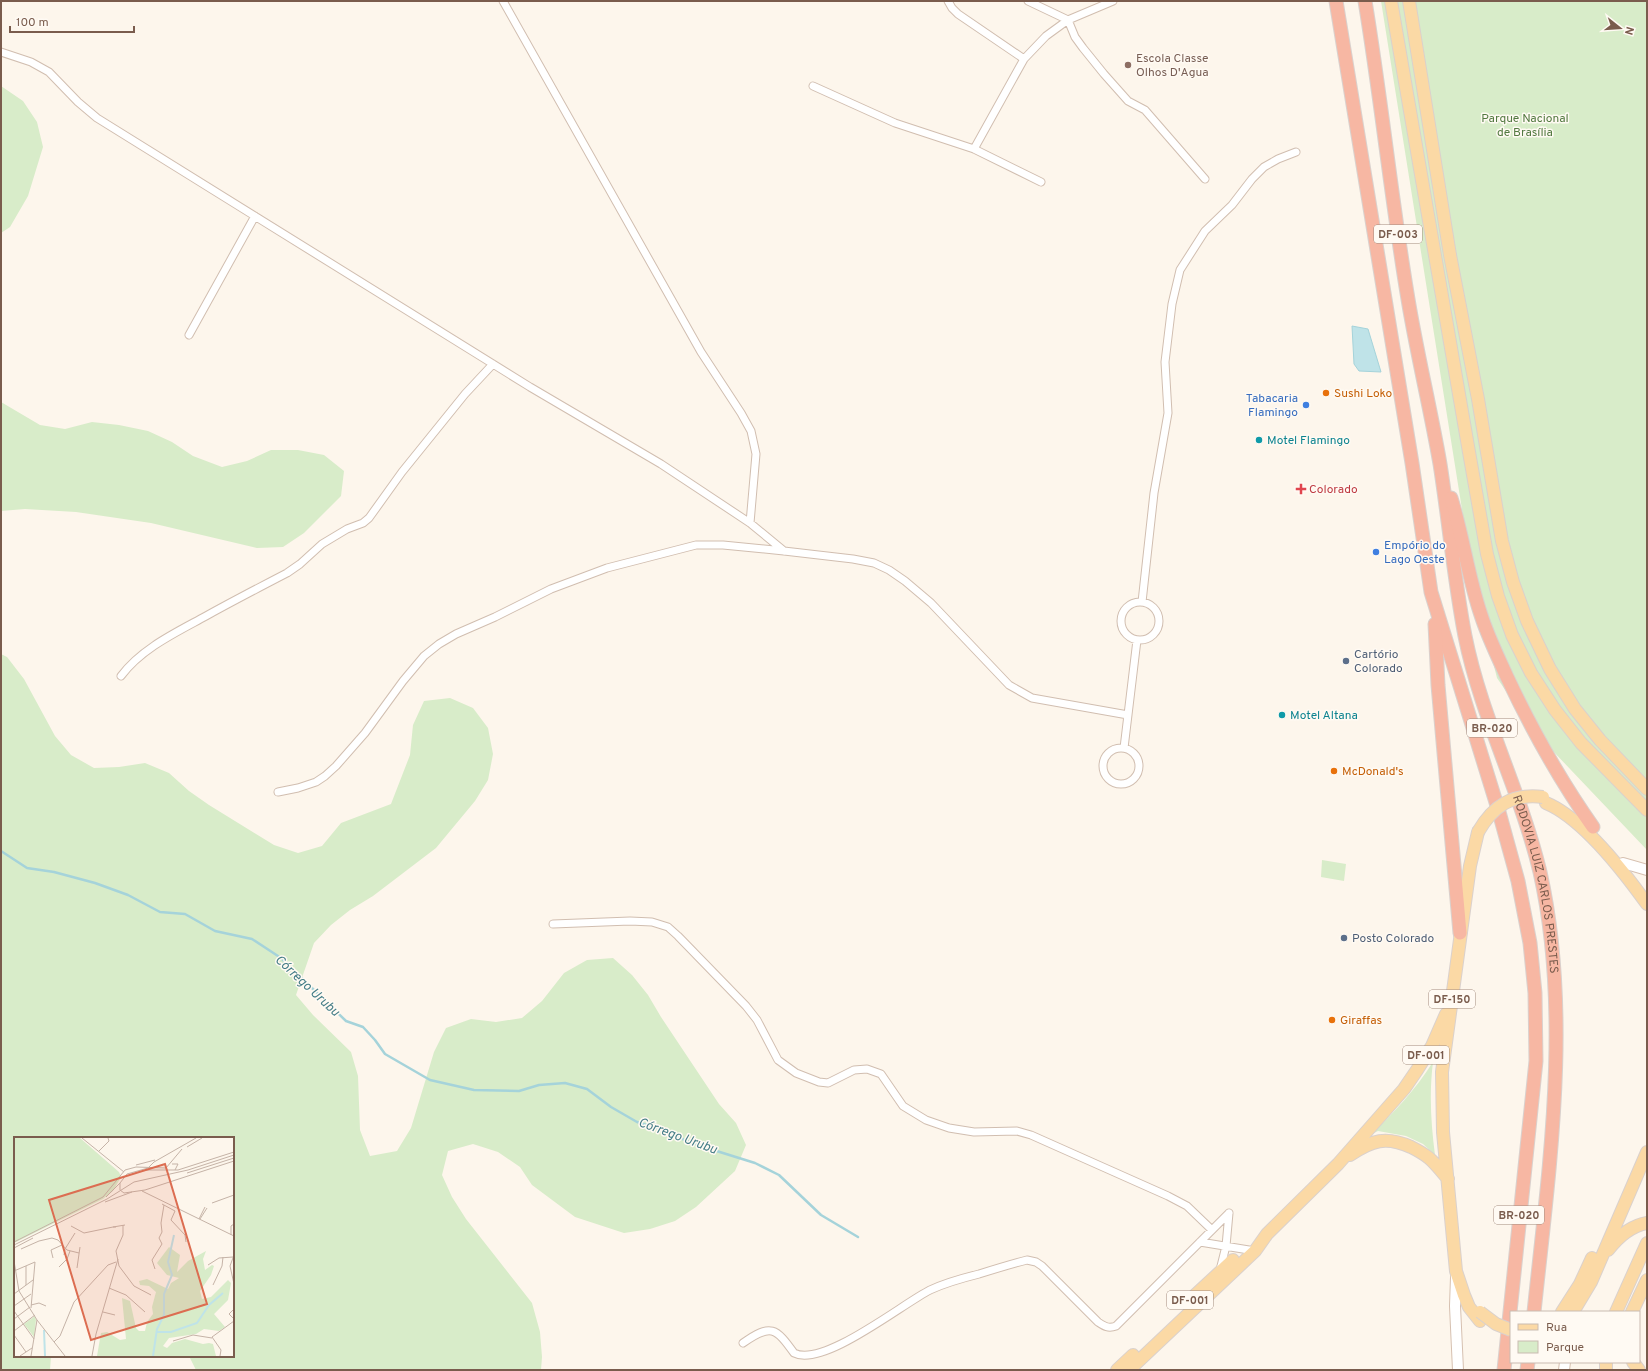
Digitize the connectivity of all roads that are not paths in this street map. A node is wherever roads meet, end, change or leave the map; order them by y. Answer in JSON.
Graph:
{"nodes":[{"id":1,"x":503,"y":1,"type":"edge"},
{"id":2,"x":948,"y":1,"type":"edge"},
{"id":3,"x":1028,"y":1,"type":"edge"},
{"id":4,"x":1113,"y":1,"type":"edge"},
{"id":5,"x":1336,"y":1,"type":"edge"},
{"id":6,"x":1365,"y":1,"type":"edge"},
{"id":7,"x":1391,"y":1,"type":"edge"},
{"id":8,"x":1409,"y":1,"type":"edge"},
{"id":9,"x":1068,"y":20,"type":"junction"},
{"id":10,"x":1,"y":52,"type":"edge"},
{"id":11,"x":1024,"y":59,"type":"junction"},
{"id":12,"x":813,"y":86,"type":"dead end"},
{"id":13,"x":974,"y":148,"type":"junction"},
{"id":14,"x":1296,"y":152,"type":"dead end"},
{"id":15,"x":1205,"y":179,"type":"dead end"},
{"id":16,"x":1041,"y":182,"type":"dead end"},
{"id":17,"x":255,"y":216,"type":"junction"},
{"id":18,"x":188,"y":335,"type":"dead end"},
{"id":19,"x":492,"y":364,"type":"junction"},
{"id":20,"x":1440,"y":465,"type":"junction"},
{"id":21,"x":750,"y":523,"type":"junction"},
{"id":22,"x":784,"y":551,"type":"junction"},
{"id":23,"x":1142,"y":602,"type":"junction"},
{"id":24,"x":1434,"y":606,"type":"junction"},
{"id":25,"x":1137,"y":640,"type":"junction"},
{"id":26,"x":121,"y":676,"type":"dead end"},
{"id":27,"x":1128,"y":715,"type":"junction"},
{"id":28,"x":1124,"y":748,"type":"junction"},
{"id":29,"x":1647,"y":789,"type":"edge"},
{"id":30,"x":278,"y":792,"type":"dead end"},
{"id":31,"x":1544,"y":800,"type":"junction"},
{"id":32,"x":1647,"y":810,"type":"edge"},
{"id":33,"x":1593,"y":827,"type":"junction"},
{"id":34,"x":1623,"y":863,"type":"junction"},
{"id":35,"x":1647,"y":870,"type":"edge"},
{"id":36,"x":1647,"y":893,"type":"edge"},
{"id":37,"x":1647,"y":904,"type":"edge"},
{"id":38,"x":553,"y":924,"type":"dead end"},
{"id":39,"x":1460,"y":933,"type":"junction"},
{"id":40,"x":1452,"y":1002,"type":"junction"},
{"id":41,"x":1647,"y":1152,"type":"edge"},
{"id":42,"x":1338,"y":1164,"type":"junction"},
{"id":43,"x":1448,"y":1179,"type":"junction"},
{"id":44,"x":1618,"y":1219,"type":"junction"},
{"id":45,"x":1647,"y":1223,"type":"edge"},
{"id":46,"x":1453,"y":1227,"type":"junction"},
{"id":47,"x":1212,"y":1230,"type":"junction"},
{"id":48,"x":1200,"y":1242,"type":"junction"},
{"id":49,"x":1647,"y":1243,"type":"edge"},
{"id":50,"x":1226,"y":1246,"type":"junction"},
{"id":51,"x":1251,"y":1250,"type":"junction"},
{"id":52,"x":1600,"y":1259,"type":"junction"},
{"id":53,"x":1456,"y":1271,"type":"junction"},
{"id":54,"x":1220,"y":1272,"type":"junction"},
{"id":55,"x":1647,"y":1280,"type":"edge"},
{"id":56,"x":1591,"y":1282,"type":"junction"},
{"id":57,"x":1510,"y":1311,"type":"edge"},
{"id":58,"x":1534,"y":1311,"type":"edge"},
{"id":59,"x":1563,"y":1311,"type":"edge"},
{"id":60,"x":1575,"y":1311,"type":"edge"},
{"id":61,"x":1581,"y":1311,"type":"edge"},
{"id":62,"x":1616,"y":1311,"type":"edge"},
{"id":63,"x":1632,"y":1311,"type":"edge"},
{"id":64,"x":1510,"y":1312,"type":"edge"},
{"id":65,"x":1480,"y":1316,"type":"junction"},
{"id":66,"x":1510,"y":1330,"type":"edge"},
{"id":67,"x":1510,"y":1336,"type":"edge"},
{"id":68,"x":744,"y":1343,"type":"dead end"},
{"id":69,"x":1117,"y":1370,"type":"edge"},
{"id":70,"x":1128,"y":1370,"type":"edge"},
{"id":71,"x":1458,"y":1370,"type":"edge"},
{"id":72,"x":1504,"y":1370,"type":"edge"}],
"edges":[{"from":1,"to":21,"type":"street"},
{"from":2,"to":11,"type":"street"},
{"from":3,"to":9,"type":"street"},
{"from":4,"to":9,"type":"street"},
{"from":5,"to":24,"type":"highway","number":"DF-003"},
{"from":6,"to":20,"type":"highway","number":"DF-003"},
{"from":7,"to":32,"type":"main road"},
{"from":8,"to":29,"type":"main road"},
{"from":9,"to":11,"type":"street"},
{"from":9,"to":15,"type":"street"},
{"from":10,"to":17,"type":"street"},
{"from":11,"to":13,"type":"street"},
{"from":12,"to":13,"type":"street"},
{"from":13,"to":16,"type":"street"},
{"from":14,"to":23,"type":"street"},
{"from":17,"to":18,"type":"street"},
{"from":17,"to":19,"type":"street"},
{"from":19,"to":21,"type":"street"},
{"from":19,"to":26,"type":"street"},
{"from":20,"to":33,"type":"highway"},
{"from":20,"to":58,"type":"highway","name":"RODOVIA LUIZ CARLOS PRESTES","number":"BR-020"},
{"from":21,"to":22,"type":"street"},
{"from":22,"to":27,"type":"street"},
{"from":22,"to":30,"type":"street"},
{"from":23,"to":25,"type":"street"},
{"from":23,"to":25,"type":"street"},
{"from":24,"to":39,"type":"highway"},
{"from":24,"to":57,"type":"highway","name":"RODOVIA LUIZ CARLOS PRESTES","number":"BR-020"},
{"from":25,"to":27,"type":"street"},
{"from":27,"to":28,"type":"street"},
{"from":28,"to":28,"type":"street"},
{"from":31,"to":33,"type":"main road","number":"DF-150"},
{"from":31,"to":37,"type":"main road"},
{"from":31,"to":39,"type":"main road","number":"DF-150","bridge":true},
{"from":33,"to":34,"type":"main road","number":"DF-150"},
{"from":34,"to":35,"type":"main road"},
{"from":34,"to":36,"type":"main road","number":"DF-150"},
{"from":38,"to":47,"type":"street"},
{"from":39,"to":40,"type":"main road","number":"DF-150"},
{"from":40,"to":42,"type":"main road","number":"DF-001"},
{"from":40,"to":43,"type":"main road","number":"DF-150"},
{"from":41,"to":44,"type":"main road"},
{"from":42,"to":43,"type":"main road","number":"DF-001"},
{"from":42,"to":51,"type":"main road","number":"DF-001"},
{"from":43,"to":46,"type":"main road","number":"DF-150"},
{"from":44,"to":52,"type":"main road"},
{"from":44,"to":59,"type":"main road"},
{"from":45,"to":52,"type":"main road"},
{"from":46,"to":53,"type":"main road","number":"DF-150"},
{"from":46,"to":65,"type":"main road"},
{"from":47,"to":48,"type":"street"},
{"from":47,"to":50,"type":"street"},
{"from":48,"to":50,"type":"street"},
{"from":48,"to":68,"type":"street"},
{"from":49,"to":62,"type":"main road"},
{"from":50,"to":51,"type":"street"},
{"from":50,"to":54,"type":"street"},
{"from":51,"to":54,"type":"main road","number":"DF-001"},
{"from":51,"to":70,"type":"main road","number":"DF-001"},
{"from":52,"to":56,"type":"main road"},
{"from":53,"to":65,"type":"main road","number":"DF-150"},
{"from":53,"to":71,"type":"main road"},
{"from":54,"to":69,"type":"main road","number":"DF-001"},
{"from":55,"to":63,"type":"main road"},
{"from":56,"to":60,"type":"main road"},
{"from":56,"to":61,"type":"main road"},
{"from":64,"to":72,"type":"highway","name":"RODOVIA LUIZ CARLOS PRESTES","number":"BR-020"},
{"from":65,"to":66,"type":"main road","bridge":true},
{"from":65,"to":67,"type":"main road","number":"DF-150"}]}
